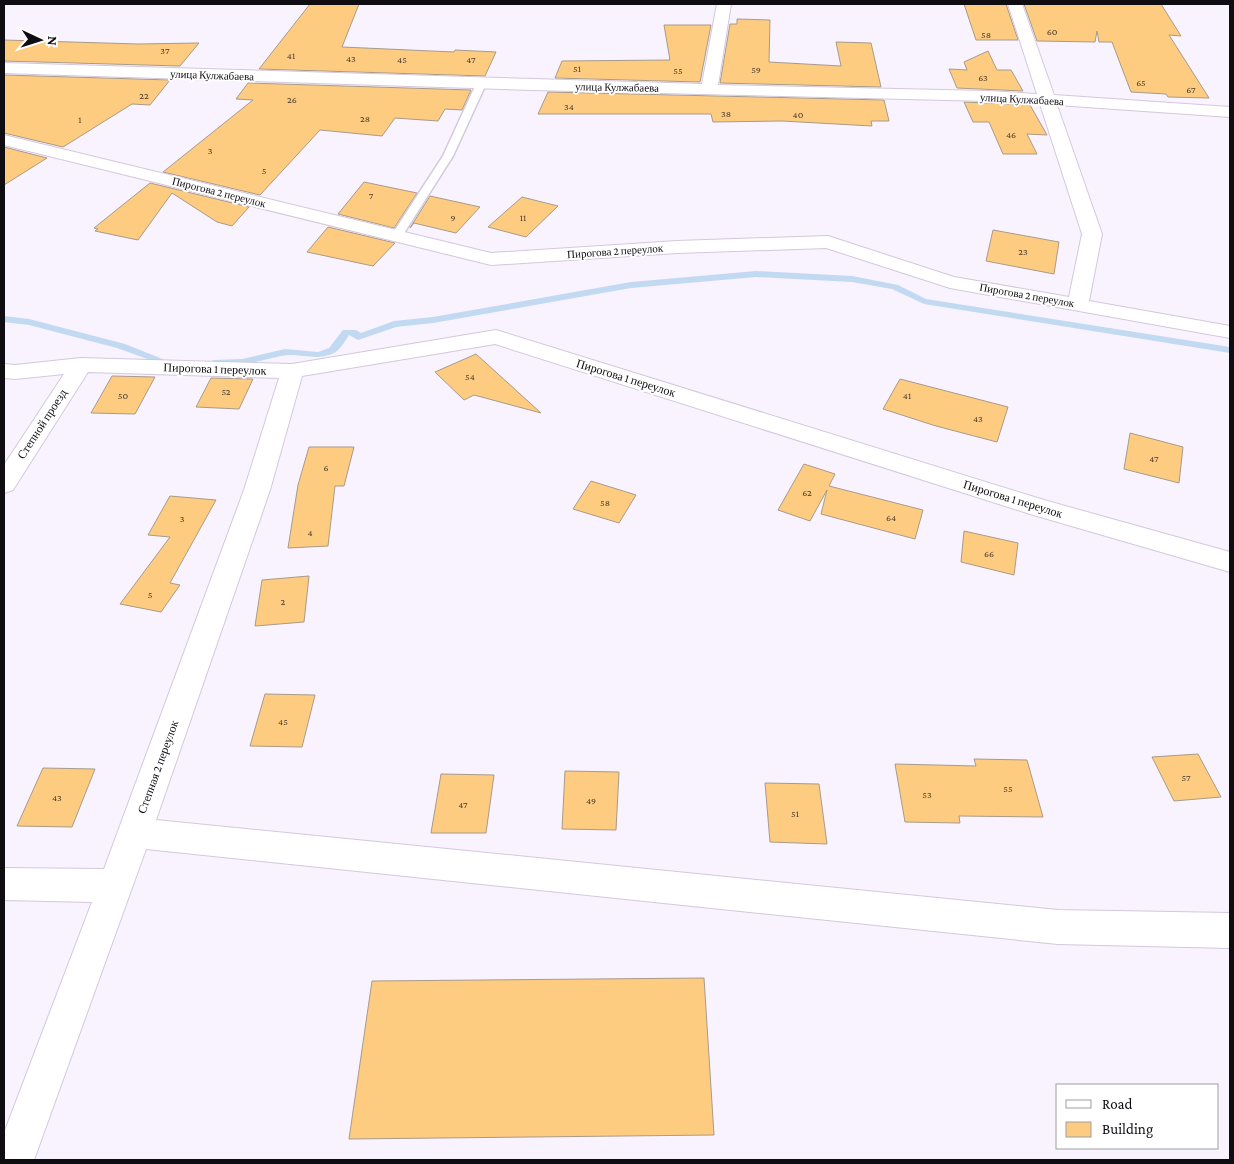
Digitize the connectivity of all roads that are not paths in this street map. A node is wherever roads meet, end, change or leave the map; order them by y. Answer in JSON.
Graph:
{"nodes":[{"id":1,"x":724,"y":4,"type":"edge"},
{"id":2,"x":1015,"y":4,"type":"edge"},
{"id":3,"x":4,"y":68,"type":"edge"},
{"id":4,"x":481,"y":84,"type":"junction"},
{"id":5,"x":709,"y":90,"type":"junction"},
{"id":6,"x":1047,"y":100,"type":"junction"},
{"id":7,"x":1230,"y":112,"type":"edge"},
{"id":8,"x":4,"y":140,"type":"edge"},
{"id":9,"x":396,"y":236,"type":"junction"},
{"id":10,"x":1078,"y":304,"type":"junction"},
{"id":11,"x":1230,"y":332,"type":"edge"},
{"id":12,"x":81,"y":365,"type":"junction"},
{"id":13,"x":4,"y":371,"type":"edge"},
{"id":14,"x":292,"y":371,"type":"junction"},
{"id":15,"x":4,"y":484,"type":"edge"},
{"id":16,"x":1230,"y":562,"type":"edge"},
{"id":17,"x":135,"y":833,"type":"junction"},
{"id":18,"x":4,"y":884,"type":"edge"},
{"id":19,"x":115,"y":886,"type":"junction"},
{"id":20,"x":1230,"y":931,"type":"edge"},
{"id":21,"x":14,"y":1160,"type":"edge"}],
"edges":[{"from":1,"to":5,"type":"street"},
{"from":2,"to":6,"type":"street"},
{"from":3,"to":4,"type":"street","name":"улица Кулжабаева"},
{"from":4,"to":5,"type":"street","name":"улица Кулжабаева"},
{"from":4,"to":9,"type":"lane"},
{"from":5,"to":6,"type":"street","name":"улица Кулжабаева"},
{"from":6,"to":7,"type":"street","name":"улица Кулжабаева"},
{"from":6,"to":10,"type":"street"},
{"from":8,"to":9,"type":"street","name":"Пирогова 2 переулок"},
{"from":9,"to":10,"type":"street","name":"Пирогова 2 переулок"},
{"from":10,"to":11,"type":"street","name":"Пирогова 2 переулок"},
{"from":12,"to":13,"type":"street","name":"Пирогова 1 переулок"},
{"from":12,"to":14,"type":"street","name":"Пирогова 1 переулок"},
{"from":12,"to":15,"type":"street","name":"Степной проезд"},
{"from":14,"to":16,"type":"street","name":"Пирогова 1 переулок"},
{"from":14,"to":17,"type":"street","name":"Степная 2 переулок"},
{"from":17,"to":19,"type":"street","name":"Степная 2 переулок"},
{"from":17,"to":20,"type":"street"},
{"from":18,"to":19,"type":"street"},
{"from":19,"to":21,"type":"street","name":"Степная 2 переулок"}]}
